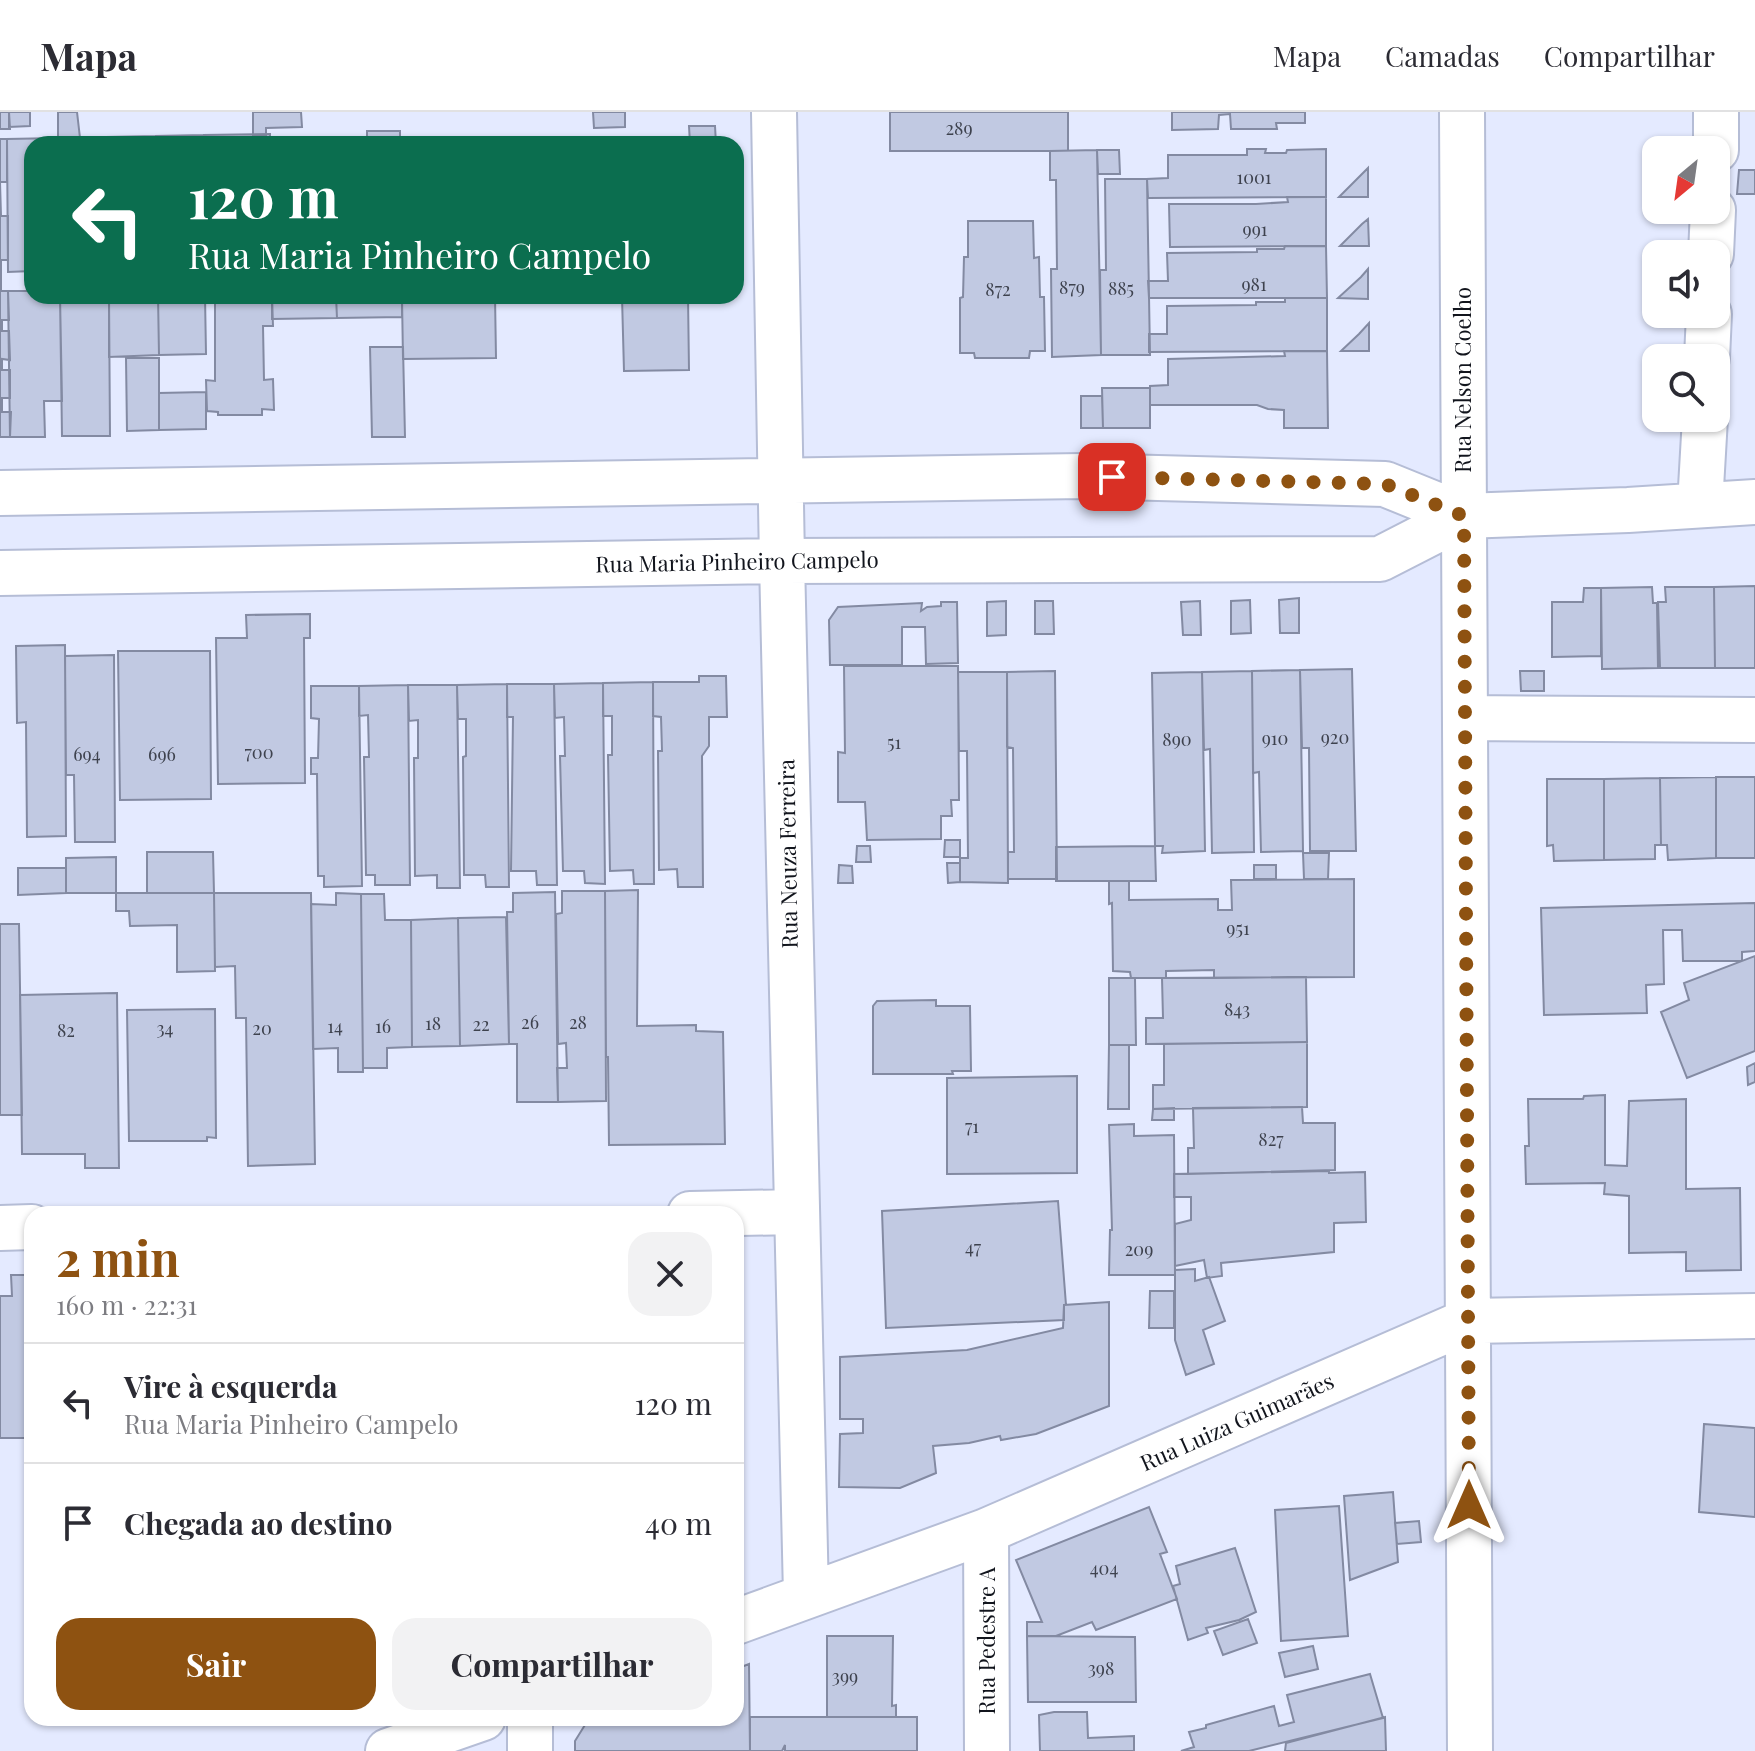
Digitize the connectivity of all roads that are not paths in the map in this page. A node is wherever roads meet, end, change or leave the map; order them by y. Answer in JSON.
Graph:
{"nodes":[{"id":1,"x":774,"y":112,"type":"edge"},
{"id":2,"x":1462,"y":112,"type":"edge"},
{"id":3,"x":1716,"y":112,"type":"edge"},
{"id":4,"x":1716,"y":136,"type":"edge"},
{"id":5,"x":1704,"y":432,"type":"edge"},
{"id":6,"x":780,"y":482,"type":"junction"},
{"id":7,"x":0,"y":493,"type":"edge"},
{"id":8,"x":1755,"y":502,"type":"edge"},
{"id":9,"x":1700,"y":505,"type":"junction"},
{"id":10,"x":1464,"y":516,"type":"junction"},
{"id":11,"x":782,"y":561,"type":"junction"},
{"id":12,"x":0,"y":573,"type":"edge"},
{"id":13,"x":1465,"y":718,"type":"junction"},
{"id":14,"x":1755,"y":720,"type":"edge"},
{"id":15,"x":796,"y":1212,"type":"junction"},
{"id":16,"x":744,"y":1213,"type":"edge"},
{"id":17,"x":24,"y":1227,"type":"edge"},
{"id":18,"x":0,"y":1228,"type":"edge"},
{"id":19,"x":1755,"y":1316,"type":"edge"},
{"id":20,"x":1468,"y":1321,"type":"junction"},
{"id":21,"x":986,"y":1531,"type":"junction"},
{"id":22,"x":806,"y":1595,"type":"junction"},
{"id":23,"x":744,"y":1619,"type":"edge"},
{"id":24,"x":460,"y":1726,"type":"edge"},
{"id":25,"x":530,"y":1726,"type":"edge"},
{"id":26,"x":388,"y":1751,"type":"edge"},
{"id":27,"x":530,"y":1751,"type":"edge"},
{"id":28,"x":987,"y":1751,"type":"edge"},
{"id":29,"x":1470,"y":1751,"type":"edge"}],
"edges":[{"from":1,"to":6,"type":"street","name":"Rua Neuza Ferreira"},
{"from":2,"to":10,"type":"street","name":"Rua Nelson Coelho"},
{"from":3,"to":4,"type":"street"},
{"from":5,"to":9,"type":"street"},
{"from":6,"to":7,"type":"street","name":"Rua Maria Pinheiro Campelo"},
{"from":6,"to":10,"type":"street","name":"Rua Maria Pinheiro Campelo"},
{"from":6,"to":11,"type":"street","name":"Rua Neuza Ferreira"},
{"from":8,"to":9,"type":"street","name":"Rua Maria Pinheiro Campelo"},
{"from":9,"to":10,"type":"street","name":"Rua Maria Pinheiro Campelo"},
{"from":10,"to":11,"type":"street","name":"Rua Maria Pinheiro Campelo"},
{"from":10,"to":13,"type":"street","name":"Rua Nelson Coelho"},
{"from":11,"to":12,"type":"street","name":"Rua Maria Pinheiro Campelo"},
{"from":11,"to":15,"type":"street","name":"Rua Neuza Ferreira"},
{"from":13,"to":14,"type":"street"},
{"from":13,"to":20,"type":"street","name":"Rua Nelson Coelho"},
{"from":15,"to":16,"type":"street"},
{"from":15,"to":22,"type":"street","name":"Rua Neuza Ferreira"},
{"from":17,"to":18,"type":"street"},
{"from":19,"to":20,"type":"street","name":"Rua Luiza Guimarães"},
{"from":20,"to":21,"type":"street","name":"Rua Luiza Guimarães"},
{"from":20,"to":29,"type":"street","name":"Rua Nelson Coelho"},
{"from":21,"to":22,"type":"street","name":"Rua Luiza Guimarães"},
{"from":21,"to":28,"type":"street","name":"Rua Pedestre A"},
{"from":22,"to":23,"type":"street","name":"Rua Luiza Guimarães"},
{"from":24,"to":26,"type":"street"},
{"from":25,"to":27,"type":"street"}]}
